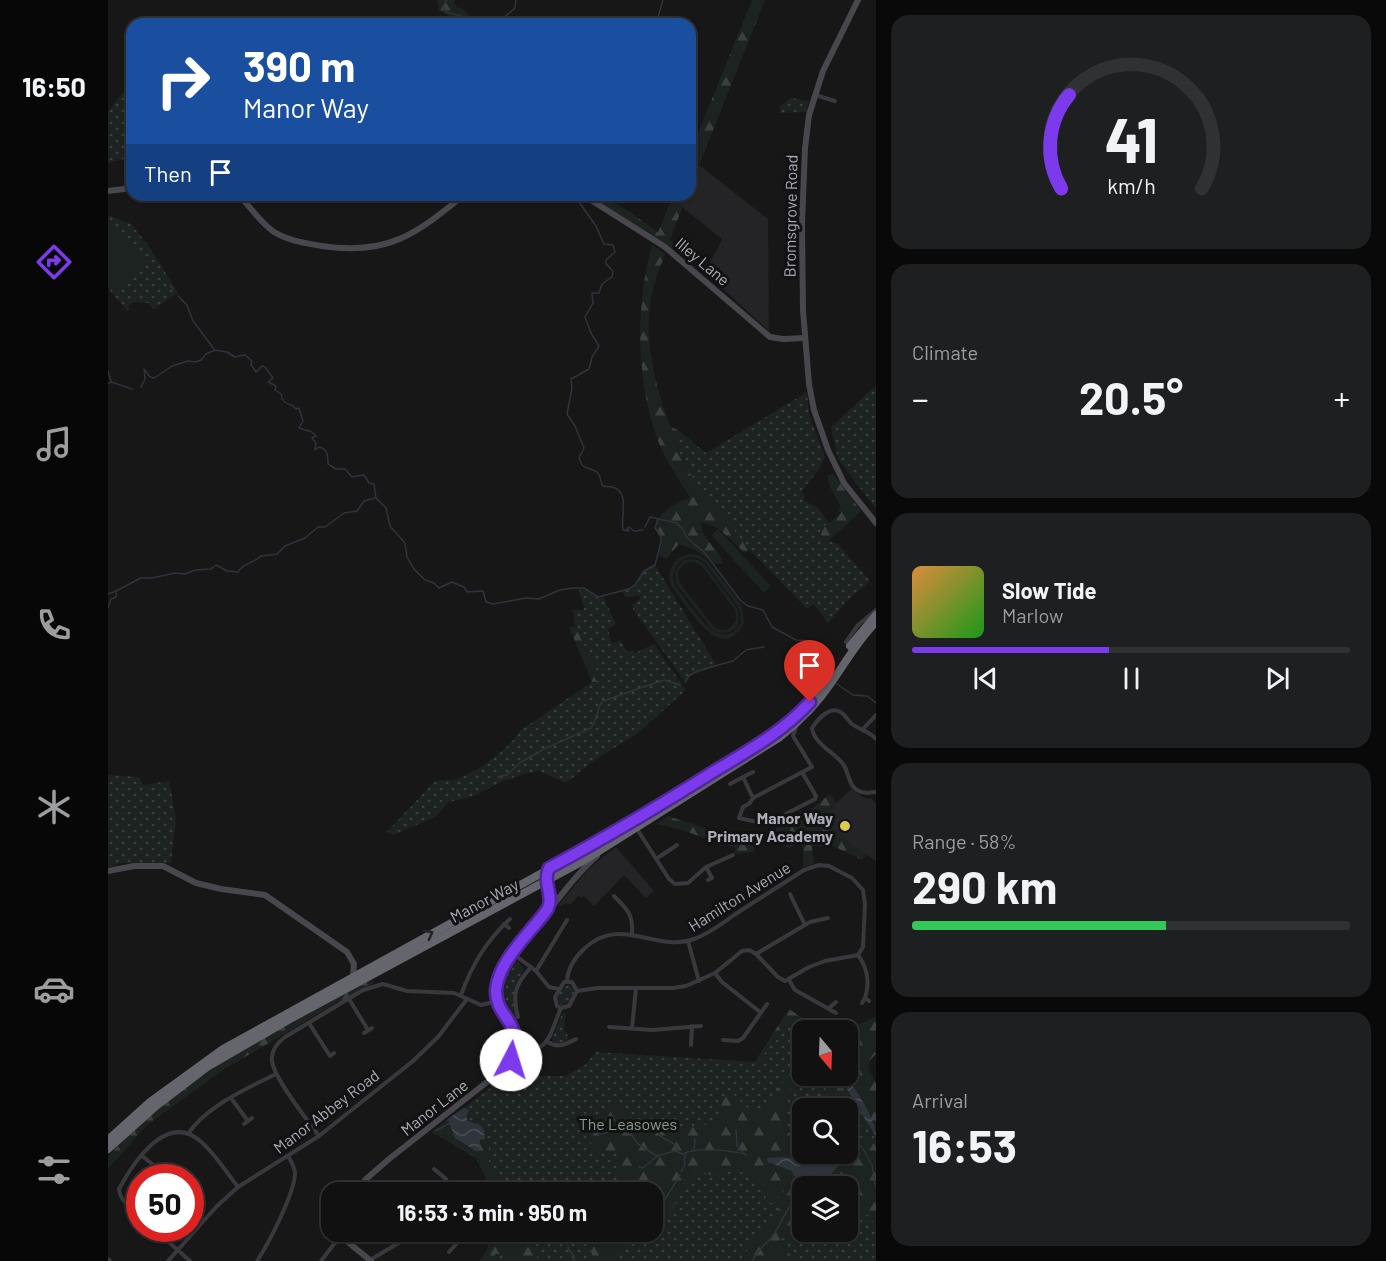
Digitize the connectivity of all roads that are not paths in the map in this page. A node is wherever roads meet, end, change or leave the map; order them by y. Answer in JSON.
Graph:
{"nodes":[{"id":1,"x":858,"y":0,"type":"edge"},
{"id":2,"x":814,"y":95,"type":"junction"},
{"id":3,"x":835,"y":101,"type":"dead end"},
{"id":4,"x":126,"y":188,"type":"edge"},
{"id":5,"x":108,"y":191,"type":"edge"},
{"id":6,"x":244,"y":201,"type":"edge"},
{"id":7,"x":456,"y":201,"type":"edge"},
{"id":8,"x":592,"y":201,"type":"edge"},
{"id":9,"x":805,"y":338,"type":"junction"},
{"id":10,"x":876,"y":523,"type":"edge"},
{"id":11,"x":876,"y":610,"type":"edge"},
{"id":12,"x":876,"y":615,"type":"edge"},
{"id":13,"x":876,"y":622,"type":"edge"},
{"id":14,"x":846,"y":642,"type":"dead end"},
{"id":15,"x":876,"y":716,"type":"edge"},
{"id":16,"x":800,"y":721,"type":"junction"},
{"id":17,"x":863,"y":729,"type":"junction"},
{"id":18,"x":780,"y":737,"type":"junction"},
{"id":19,"x":876,"y":739,"type":"edge"},
{"id":20,"x":794,"y":740,"type":"junction"},
{"id":21,"x":753,"y":772,"type":"dead end"},
{"id":22,"x":802,"y":772,"type":"junction"},
{"id":23,"x":743,"y":777,"type":"junction"},
{"id":24,"x":730,"y":784,"type":"dead end"},
{"id":25,"x":876,"y":792,"type":"edge"},
{"id":26,"x":753,"y":798,"type":"junction"},
{"id":27,"x":637,"y":828,"type":"junction"},
{"id":28,"x":611,"y":844,"type":"junction"},
{"id":29,"x":677,"y":845,"type":"dead end"},
{"id":30,"x":733,"y":855,"type":"dead end"},
{"id":31,"x":656,"y":859,"type":"junction"},
{"id":32,"x":706,"y":867,"type":"junction"},
{"id":33,"x":549,"y":868,"type":"junction"},
{"id":34,"x":108,"y":871,"type":"edge"},
{"id":35,"x":712,"y":879,"type":"dead end"},
{"id":36,"x":546,"y":882,"type":"junction"},
{"id":37,"x":532,"y":889,"type":"junction"},
{"id":38,"x":790,"y":894,"type":"dead end"},
{"id":39,"x":614,"y":896,"type":"dead end"},
{"id":40,"x":798,"y":896,"type":"dead end"},
{"id":41,"x":550,"y":898,"type":"junction"},
{"id":42,"x":558,"y":898,"type":"junction"},
{"id":43,"x":794,"y":899,"type":"junction"},
{"id":44,"x":546,"y":912,"type":"junction"},
{"id":45,"x":828,"y":918,"type":"dead end"},
{"id":46,"x":510,"y":919,"type":"dead end"},
{"id":47,"x":567,"y":921,"type":"dead end"},
{"id":48,"x":817,"y":921,"type":"junction"},
{"id":49,"x":504,"y":924,"type":"junction"},
{"id":50,"x":805,"y":925,"type":"junction"},
{"id":51,"x":563,"y":926,"type":"junction"},
{"id":52,"x":509,"y":928,"type":"dead end"},
{"id":53,"x":819,"y":928,"type":"dead end"},
{"id":54,"x":567,"y":930,"type":"dead end"},
{"id":55,"x":632,"y":934,"type":"junction"},
{"id":56,"x":688,"y":941,"type":"junction"},
{"id":57,"x":512,"y":953,"type":"junction"},
{"id":58,"x":547,"y":953,"type":"junction"},
{"id":59,"x":756,"y":954,"type":"junction"},
{"id":60,"x":858,"y":955,"type":"junction"},
{"id":61,"x":553,"y":956,"type":"dead end"},
{"id":62,"x":354,"y":964,"type":"junction"},
{"id":63,"x":370,"y":966,"type":"junction"},
{"id":64,"x":531,"y":967,"type":"junction"},
{"id":65,"x":536,"y":971,"type":"junction"},
{"id":66,"x":715,"y":973,"type":"junction"},
{"id":67,"x":353,"y":976,"type":"junction"},
{"id":68,"x":789,"y":980,"type":"junction"},
{"id":69,"x":567,"y":981,"type":"junction"},
{"id":70,"x":699,"y":981,"type":"junction"},
{"id":71,"x":558,"y":988,"type":"junction"},
{"id":72,"x":636,"y":988,"type":"junction"},
{"id":73,"x":578,"y":991,"type":"junction"},
{"id":74,"x":461,"y":995,"type":"junction"},
{"id":75,"x":349,"y":999,"type":"junction"},
{"id":76,"x":467,"y":999,"type":"junction"},
{"id":77,"x":498,"y":1001,"type":"junction"},
{"id":78,"x":865,"y":1001,"type":"dead end"},
{"id":79,"x":836,"y":1002,"type":"dead end"},
{"id":80,"x":767,"y":1004,"type":"dead end"},
{"id":81,"x":561,"y":1008,"type":"junction"},
{"id":82,"x":829,"y":1008,"type":"junction"},
{"id":83,"x":522,"y":1009,"type":"dead end"},
{"id":84,"x":516,"y":1010,"type":"junction"},
{"id":85,"x":760,"y":1012,"type":"junction"},
{"id":86,"x":836,"y":1013,"type":"dead end"},
{"id":87,"x":518,"y":1017,"type":"dead end"},
{"id":88,"x":309,"y":1023,"type":"junction"},
{"id":89,"x":692,"y":1026,"type":"junction"},
{"id":90,"x":701,"y":1026,"type":"dead end"},
{"id":91,"x":609,"y":1027,"type":"dead end"},
{"id":92,"x":632,"y":1028,"type":"junction"},
{"id":93,"x":368,"y":1030,"type":"dead end"},
{"id":94,"x":576,"y":1039,"type":"dead end"},
{"id":95,"x":723,"y":1040,"type":"dead end"},
{"id":96,"x":546,"y":1041,"type":"junction"},
{"id":97,"x":691,"y":1046,"type":"dead end"},
{"id":98,"x":514,"y":1049,"type":"junction"},
{"id":99,"x":330,"y":1056,"type":"dead end"},
{"id":100,"x":276,"y":1074,"type":"junction"},
{"id":101,"x":231,"y":1098,"type":"junction"},
{"id":102,"x":248,"y":1121,"type":"dead end"},
{"id":103,"x":188,"y":1134,"type":"junction"},
{"id":104,"x":319,"y":1136,"type":"junction"},
{"id":105,"x":108,"y":1140,"type":"edge"},
{"id":106,"x":108,"y":1149,"type":"edge"},
{"id":107,"x":142,"y":1156,"type":"junction"},
{"id":108,"x":288,"y":1156,"type":"junction"},
{"id":109,"x":136,"y":1164,"type":"edge"},
{"id":110,"x":152,"y":1164,"type":"edge"},
{"id":111,"x":434,"y":1169,"type":"dead end"},
{"id":112,"x":126,"y":1179,"type":"edge"},
{"id":113,"x":364,"y":1182,"type":"edge"},
{"id":114,"x":447,"y":1182,"type":"edge"},
{"id":115,"x":238,"y":1187,"type":"junction"},
{"id":116,"x":126,"y":1204,"type":"edge"},
{"id":117,"x":169,"y":1242,"type":"edge"},
{"id":118,"x":336,"y":1242,"type":"edge"},
{"id":119,"x":350,"y":1242,"type":"edge"},
{"id":120,"x":401,"y":1242,"type":"edge"},
{"id":121,"x":458,"y":1242,"type":"edge"},
{"id":122,"x":178,"y":1250,"type":"junction"},
{"id":123,"x":456,"y":1253,"type":"dead end"},
{"id":124,"x":168,"y":1261,"type":"edge"},
{"id":125,"x":190,"y":1261,"type":"edge"},
{"id":126,"x":257,"y":1261,"type":"edge"},
{"id":127,"x":321,"y":1261,"type":"edge"},
{"id":128,"x":370,"y":1261,"type":"edge"}],
"edges":[{"from":1,"to":2,"type":"main road","name":"Bromsgrove Road"},
{"from":2,"to":3,"type":"street"},
{"from":2,"to":9,"type":"main road","name":"Bromsgrove Road"},
{"from":4,"to":5,"type":"main road"},
{"from":6,"to":7,"type":"main road"},
{"from":8,"to":9,"type":"main road","name":"Illey Lane"},
{"from":9,"to":10,"type":"main road","name":"Bromsgrove Road"},
{"from":11,"to":14,"type":"street"},
{"from":12,"to":33,"type":"highway","name":"Manor Way"},
{"from":13,"to":16,"type":"highway","name":"Manor Way"},
{"from":15,"to":17,"type":"street"},
{"from":16,"to":18,"type":"highway","name":"Manor Way"},
{"from":16,"to":20,"type":"street"},
{"from":17,"to":19,"type":"street"},
{"from":17,"to":25,"type":"street"},
{"from":18,"to":20,"type":"street"},
{"from":18,"to":27,"type":"highway","name":"Manor Way"},
{"from":20,"to":22,"type":"street"},
{"from":21,"to":23,"type":"street"},
{"from":22,"to":26,"type":"street"},
{"from":22,"to":26,"type":"street"},
{"from":23,"to":24,"type":"street"},
{"from":23,"to":26,"type":"street"},
{"from":27,"to":28,"type":"highway","name":"Manor Way"},
{"from":27,"to":31,"type":"street"},
{"from":28,"to":36,"type":"highway","name":"Manor Way"},
{"from":28,"to":42,"type":"main road"},
{"from":29,"to":31,"type":"street"},
{"from":30,"to":32,"type":"street"},
{"from":31,"to":32,"type":"street"},
{"from":32,"to":35,"type":"street"},
{"from":33,"to":36,"type":"main road"},
{"from":63,"to":33,"type":"highway","name":"Manor Way","one_way":true},
{"from":34,"to":62,"type":"main road"},
{"from":36,"to":37,"type":"highway","name":"Manor Way"},
{"from":36,"to":41,"type":"main road"},
{"from":37,"to":41,"type":"main road"},
{"from":37,"to":106,"type":"highway","name":"Manor Way"},
{"from":38,"to":43,"type":"street"},
{"from":39,"to":55,"type":"street"},
{"from":40,"to":43,"type":"street"},
{"from":41,"to":42,"type":"main road"},
{"from":41,"to":44,"type":"main road"},
{"from":42,"to":44,"type":"main road"},
{"from":43,"to":50,"type":"street"},
{"from":44,"to":57,"type":"main road"},
{"from":45,"to":48,"type":"street"},
{"from":46,"to":49,"type":"street"},
{"from":47,"to":51,"type":"street"},
{"from":48,"to":50,"type":"street"},
{"from":48,"to":53,"type":"street"},
{"from":49,"to":52,"type":"street"},
{"from":49,"to":74,"type":"street"},
{"from":50,"to":59,"type":"street"},
{"from":51,"to":54,"type":"street"},
{"from":51,"to":58,"type":"street"},
{"from":55,"to":56,"type":"street","name":"Hamilton Avenue"},
{"from":55,"to":69,"type":"street","name":"Hamilton Avenue"},
{"from":56,"to":60,"type":"street","name":"Hamilton Avenue"},
{"from":56,"to":70,"type":"street"},
{"from":57,"to":64,"type":"street"},
{"from":57,"to":77,"type":"main road"},
{"from":58,"to":61,"type":"street"},
{"from":58,"to":65,"type":"street"},
{"from":59,"to":66,"type":"street"},
{"from":59,"to":68,"type":"street"},
{"from":60,"to":68,"type":"street"},
{"from":60,"to":78,"type":"street"},
{"from":62,"to":63,"type":"main road"},
{"from":62,"to":67,"type":"main road"},
{"from":63,"to":67,"type":"highway","name":"Manor Way"},
{"from":64,"to":65,"type":"street"},
{"from":64,"to":84,"type":"street"},
{"from":65,"to":71,"type":"street"},
{"from":66,"to":70,"type":"street"},
{"from":66,"to":85,"type":"street"},
{"from":67,"to":105,"type":"highway","name":"Manor Way"},
{"from":68,"to":82,"type":"street"},
{"from":69,"to":71,"type":"street"},
{"from":69,"to":73,"type":"street"},
{"from":70,"to":72,"type":"street"},
{"from":71,"to":81,"type":"street"},
{"from":72,"to":73,"type":"street"},
{"from":72,"to":92,"type":"street"},
{"from":73,"to":81,"type":"street"},
{"from":74,"to":75,"type":"street"},
{"from":74,"to":76,"type":"street"},
{"from":75,"to":88,"type":"street"},
{"from":75,"to":93,"type":"street"},
{"from":76,"to":77,"type":"street"},
{"from":76,"to":104,"type":"street","name":"Manor Abbey Road"},
{"from":77,"to":98,"type":"main road"},
{"from":79,"to":82,"type":"street"},
{"from":80,"to":85,"type":"street"},
{"from":81,"to":96,"type":"street"},
{"from":82,"to":86,"type":"street"},
{"from":83,"to":84,"type":"street"},
{"from":84,"to":87,"type":"street"},
{"from":85,"to":95,"type":"street"},
{"from":88,"to":99,"type":"street"},
{"from":88,"to":100,"type":"street"},
{"from":89,"to":90,"type":"street"},
{"from":89,"to":92,"type":"street"},
{"from":89,"to":97,"type":"street"},
{"from":91,"to":92,"type":"street"},
{"from":94,"to":96,"type":"street"},
{"from":96,"to":98,"type":"street"},
{"from":98,"to":113,"type":"main road","name":"Manor Lane"},
{"from":100,"to":101,"type":"street"},
{"from":100,"to":104,"type":"street"},
{"from":101,"to":102,"type":"street"},
{"from":101,"to":103,"type":"street"},
{"from":103,"to":107,"type":"street"},
{"from":103,"to":115,"type":"street"},
{"from":104,"to":108,"type":"street","name":"Manor Abbey Road"},
{"from":107,"to":109,"type":"street"},
{"from":107,"to":110,"type":"street"},
{"from":108,"to":115,"type":"street","name":"Manor Abbey Road"},
{"from":108,"to":126,"type":"street"},
{"from":111,"to":114,"type":"street"},
{"from":112,"to":116,"type":"street"},
{"from":115,"to":122,"type":"street","name":"Manor Abbey Road"},
{"from":117,"to":122,"type":"street"},
{"from":118,"to":127,"type":"street"},
{"from":119,"to":128,"type":"main road"},
{"from":120,"to":128,"type":"street"},
{"from":121,"to":123,"type":"street"},
{"from":122,"to":124,"type":"street","name":"Manor Abbey Road"},
{"from":122,"to":125,"type":"street"}]}
